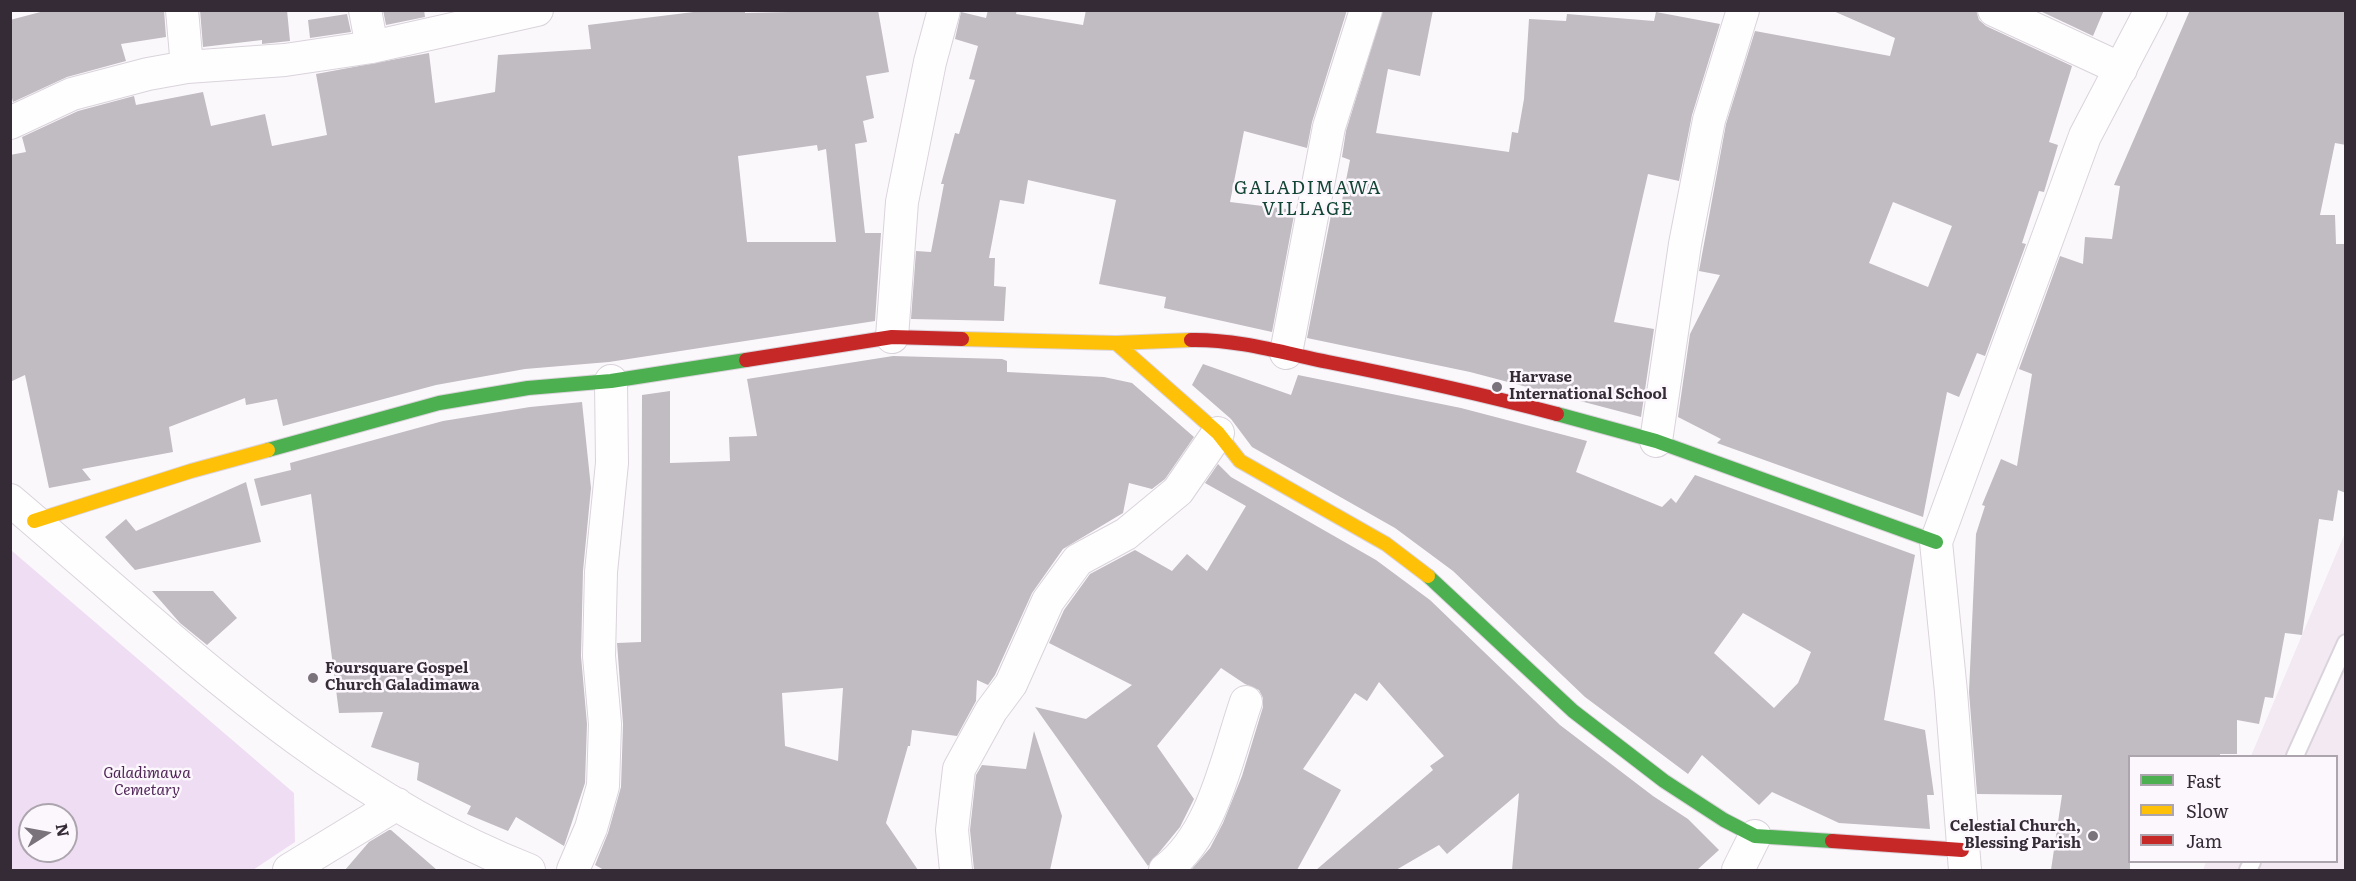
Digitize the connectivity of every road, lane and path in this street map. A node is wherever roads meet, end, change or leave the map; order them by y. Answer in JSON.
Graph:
{"nodes":[{"id":1,"x":182,"y":10,"type":"edge"},
{"id":2,"x":365,"y":10,"type":"edge"},
{"id":3,"x":537,"y":10,"type":"edge"},
{"id":4,"x":944,"y":10,"type":"edge"},
{"id":5,"x":1366,"y":10,"type":"edge"},
{"id":6,"x":1743,"y":10,"type":"edge"},
{"id":7,"x":1994,"y":10,"type":"edge"},
{"id":8,"x":2151,"y":10,"type":"edge"},
{"id":9,"x":372,"y":47,"type":"junction"},
{"id":10,"x":187,"y":67,"type":"junction"},
{"id":11,"x":2121,"y":69,"type":"junction"},
{"id":12,"x":10,"y":123,"type":"edge"},
{"id":13,"x":892,"y":337,"type":"junction"},
{"id":14,"x":1116,"y":343,"type":"junction"},
{"id":15,"x":1286,"y":352,"type":"junction"},
{"id":16,"x":611,"y":381,"type":"junction"},
{"id":17,"x":1218,"y":433,"type":"junction"},
{"id":18,"x":1656,"y":441,"type":"junction"},
{"id":19,"x":10,"y":500,"type":"edge"},
{"id":20,"x":34,"y":520,"type":"junction"},
{"id":21,"x":1936,"y":542,"type":"junction"},
{"id":22,"x":2346,"y":643,"type":"edge"},
{"id":23,"x":1246,"y":702,"type":"dead end"},
{"id":24,"x":2295,"y":755,"type":"edge"},
{"id":25,"x":397,"y":804,"type":"junction"},
{"id":26,"x":1755,"y":836,"type":"junction"},
{"id":27,"x":1964,"y":860,"type":"edge"},
{"id":28,"x":289,"y":870,"type":"edge"},
{"id":29,"x":529,"y":870,"type":"edge"},
{"id":30,"x":573,"y":870,"type":"edge"},
{"id":31,"x":956,"y":870,"type":"edge"},
{"id":32,"x":1165,"y":870,"type":"edge"},
{"id":33,"x":1738,"y":870,"type":"edge"}],
"edges":[{"from":1,"to":10,"type":"street"},
{"from":2,"to":9,"type":"street"},
{"from":3,"to":9,"type":"street"},
{"from":4,"to":13,"type":"street"},
{"from":5,"to":15,"type":"street"},
{"from":6,"to":18,"type":"street"},
{"from":7,"to":11,"type":"street"},
{"from":8,"to":11,"type":"street"},
{"from":9,"to":10,"type":"street"},
{"from":10,"to":12,"type":"street"},
{"from":11,"to":21,"type":"street"},
{"from":13,"to":14,"type":"street"},
{"from":13,"to":16,"type":"street"},
{"from":14,"to":15,"type":"street"},
{"from":14,"to":17,"type":"street"},
{"from":15,"to":18,"type":"street"},
{"from":16,"to":20,"type":"street"},
{"from":16,"to":30,"type":"street"},
{"from":17,"to":26,"type":"street"},
{"from":17,"to":31,"type":"street"},
{"from":18,"to":21,"type":"street"},
{"from":19,"to":20,"type":"street"},
{"from":20,"to":25,"type":"street"},
{"from":21,"to":27,"type":"street"},
{"from":22,"to":24,"type":"lane"},
{"from":23,"to":32,"type":"street"},
{"from":25,"to":28,"type":"street"},
{"from":25,"to":29,"type":"street"},
{"from":26,"to":27,"type":"street"},
{"from":26,"to":33,"type":"street"}]}
